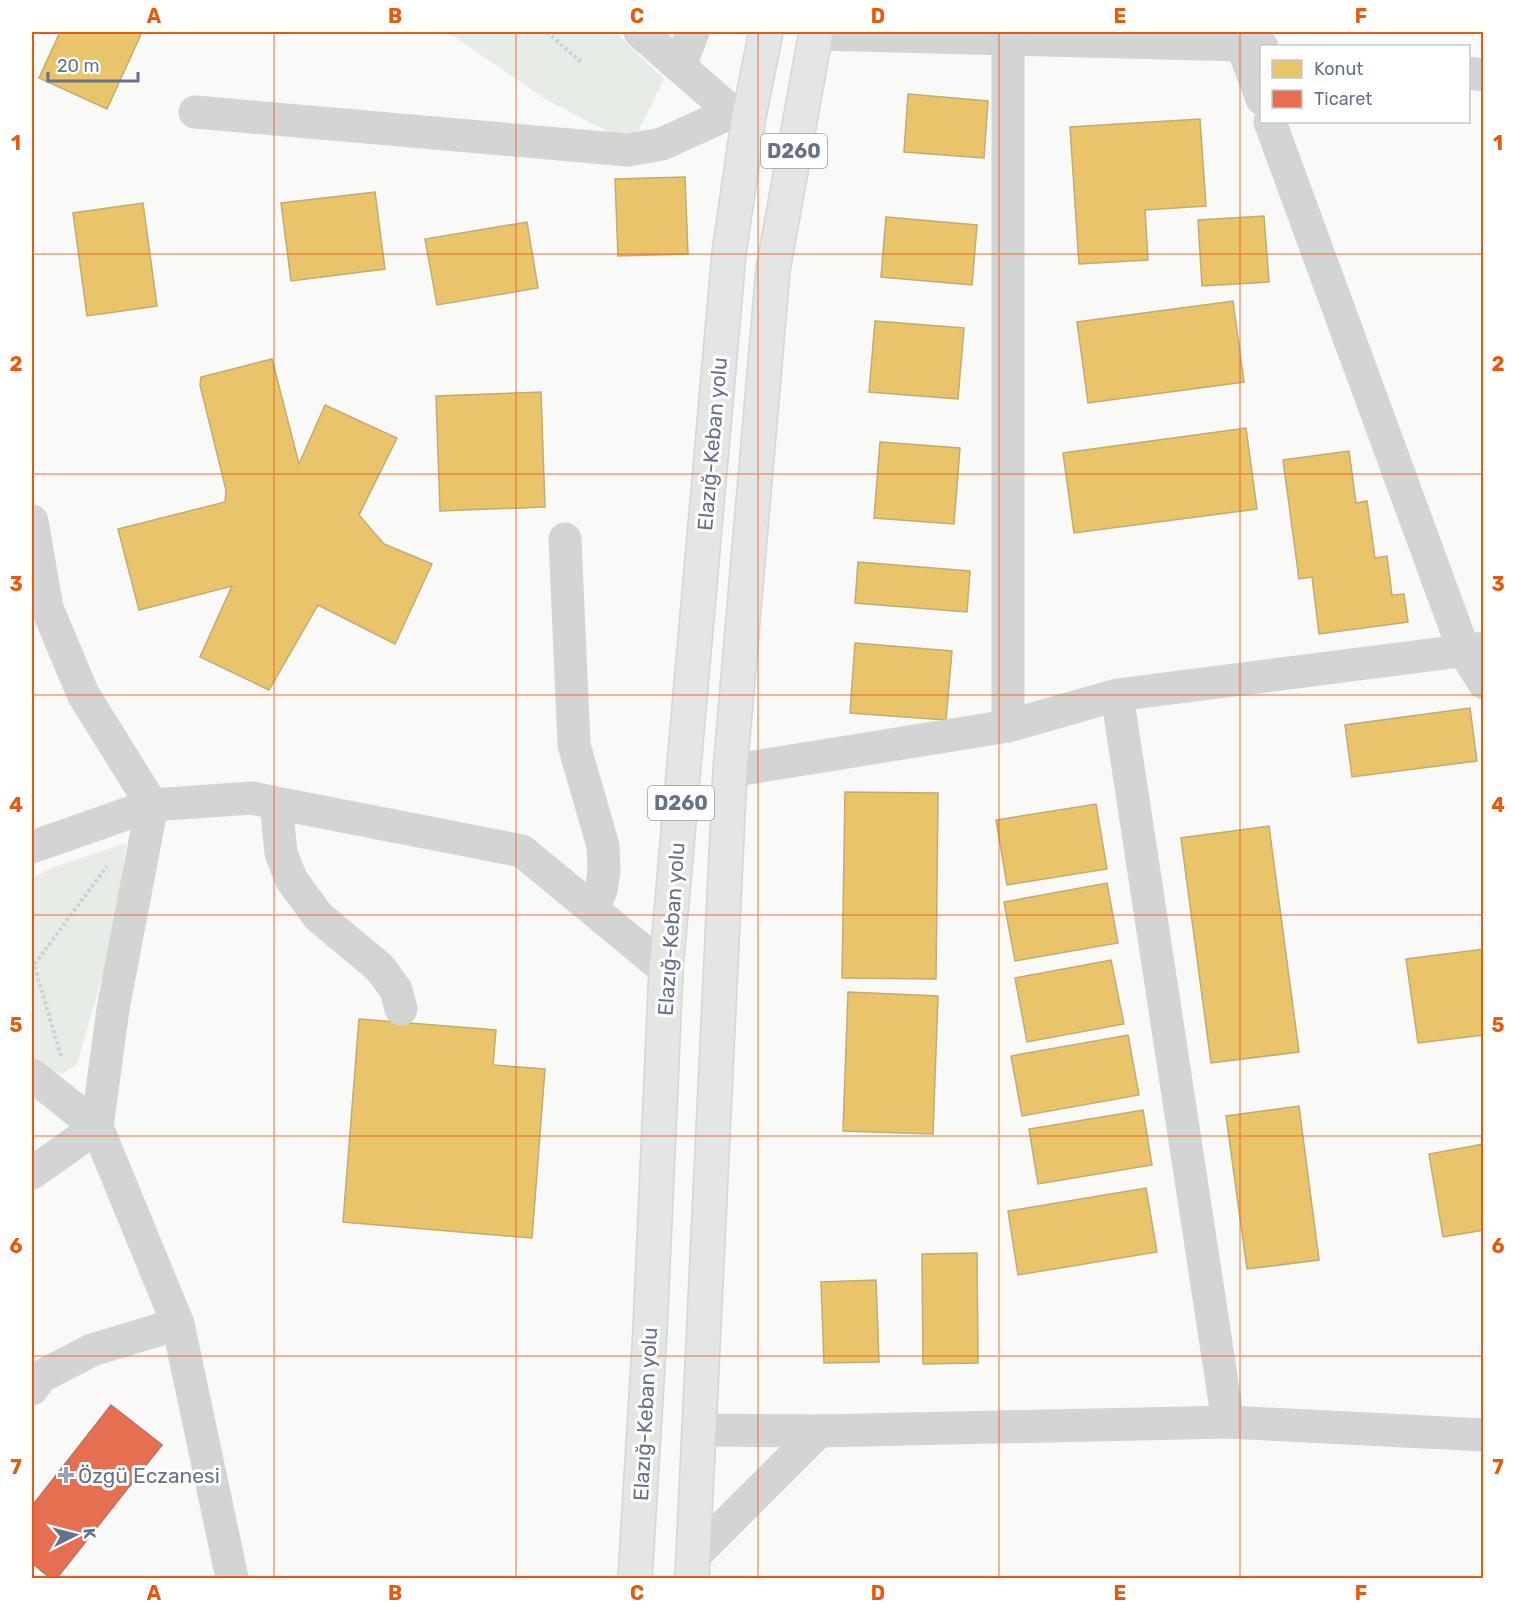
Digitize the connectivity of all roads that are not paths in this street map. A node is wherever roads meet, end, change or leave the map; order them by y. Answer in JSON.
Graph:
{"nodes":[{"id":1,"x":640,"y":32,"type":"edge"},
{"id":2,"x":693,"y":32,"type":"edge"},
{"id":3,"x":766,"y":32,"type":"edge"},
{"id":4,"x":816,"y":33,"type":"edge"},
{"id":5,"x":1008,"y":39,"type":"junction"},
{"id":6,"x":1248,"y":41,"type":"edge"},
{"id":7,"x":680,"y":66,"type":"junction"},
{"id":8,"x":1260,"y":91,"type":"edge"},
{"id":9,"x":195,"y":112,"type":"dead end"},
{"id":10,"x":740,"y":114,"type":"junction"},
{"id":11,"x":1270,"y":123,"type":"edge"},
{"id":12,"x":32,"y":521,"type":"edge"},
{"id":13,"x":565,"y":539,"type":"dead end"},
{"id":14,"x":1474,"y":649,"type":"edge"},
{"id":15,"x":1484,"y":683,"type":"edge"},
{"id":16,"x":1117,"y":695,"type":"junction"},
{"id":17,"x":1008,"y":726,"type":"junction"},
{"id":18,"x":730,"y":771,"type":"junction"},
{"id":19,"x":276,"y":803,"type":"junction"},
{"id":20,"x":152,"y":805,"type":"junction"},
{"id":21,"x":32,"y":847,"type":"edge"},
{"id":22,"x":593,"y":909,"type":"junction"},
{"id":23,"x":666,"y":970,"type":"junction"},
{"id":24,"x":401,"y":1009,"type":"dead end"},
{"id":25,"x":32,"y":1075,"type":"edge"},
{"id":26,"x":98,"y":1127,"type":"junction"},
{"id":27,"x":32,"y":1173,"type":"edge"},
{"id":28,"x":178,"y":1324,"type":"junction"},
{"id":29,"x":32,"y":1389,"type":"edge"},
{"id":30,"x":1228,"y":1422,"type":"junction"},
{"id":31,"x":698,"y":1430,"type":"junction"},
{"id":32,"x":819,"y":1431,"type":"junction"},
{"id":33,"x":1484,"y":1435,"type":"edge"},
{"id":34,"x":693,"y":1568,"type":"edge"},
{"id":35,"x":232,"y":1578,"type":"edge"},
{"id":36,"x":635,"y":1578,"type":"edge"}],
"edges":[{"from":1,"to":7,"type":"street"},
{"from":2,"to":7,"type":"street"},
{"from":3,"to":10,"type":"highway","name":"Elazığ-Keban yolu","number":"D260"},
{"from":4,"to":5,"type":"street"},
{"from":4,"to":18,"type":"highway","number":"D260"},
{"from":5,"to":6,"type":"street"},
{"from":5,"to":17,"type":"street"},
{"from":6,"to":8,"type":"street"},
{"from":7,"to":10,"type":"street"},
{"from":9,"to":10,"type":"street"},
{"from":10,"to":23,"type":"highway","name":"Elazığ-Keban yolu","number":"D260"},
{"from":11,"to":14,"type":"street"},
{"from":12,"to":20,"type":"street"},
{"from":13,"to":22,"type":"street"},
{"from":14,"to":15,"type":"street"},
{"from":14,"to":16,"type":"street"},
{"from":16,"to":17,"type":"street"},
{"from":16,"to":30,"type":"street"},
{"from":17,"to":18,"type":"street"},
{"from":18,"to":31,"type":"highway","number":"D260"},
{"from":19,"to":20,"type":"street"},
{"from":19,"to":22,"type":"street"},
{"from":19,"to":24,"type":"street"},
{"from":20,"to":21,"type":"street"},
{"from":20,"to":26,"type":"street"},
{"from":22,"to":23,"type":"street"},
{"from":23,"to":36,"type":"highway","name":"Elazığ-Keban yolu","number":"D260"},
{"from":25,"to":26,"type":"street"},
{"from":26,"to":27,"type":"street"},
{"from":26,"to":28,"type":"street"},
{"from":28,"to":29,"type":"street"},
{"from":28,"to":35,"type":"street"},
{"from":30,"to":32,"type":"street"},
{"from":30,"to":33,"type":"street"},
{"from":31,"to":32,"type":"street"},
{"from":31,"to":34,"type":"highway","number":"D260"},
{"from":32,"to":34,"type":"street"}]}
